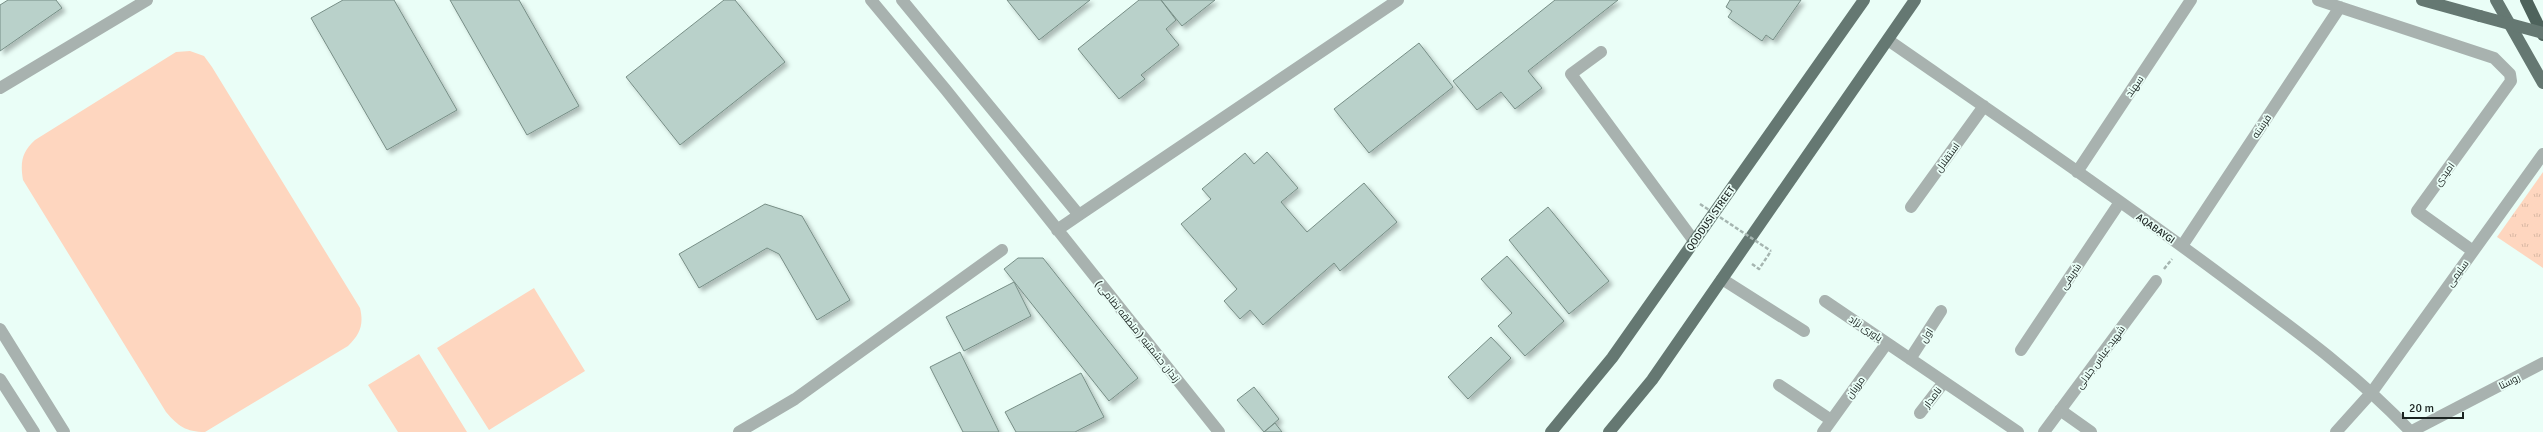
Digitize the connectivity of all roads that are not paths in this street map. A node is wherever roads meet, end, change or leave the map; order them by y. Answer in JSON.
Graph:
{"nodes":[{"id":1,"x":147,"y":0,"type":"edge"},
{"id":2,"x":871,"y":0,"type":"edge"},
{"id":3,"x":902,"y":0,"type":"edge"},
{"id":4,"x":1398,"y":0,"type":"edge"},
{"id":5,"x":1864,"y":0,"type":"edge"},
{"id":6,"x":1915,"y":0,"type":"edge"},
{"id":7,"x":2191,"y":0,"type":"edge"},
{"id":8,"x":2318,"y":0,"type":"edge"},
{"id":9,"x":2422,"y":0,"type":"edge"},
{"id":10,"x":2496,"y":0,"type":"edge"},
{"id":11,"x":2526,"y":0,"type":"edge"},
{"id":12,"x":128,"y":5,"type":"edge"},
{"id":13,"x":2340,"y":7,"type":"junction"},
{"id":14,"x":2543,"y":34,"type":"edge"},
{"id":15,"x":1888,"y":40,"type":"junction"},
{"id":16,"x":1601,"y":52,"type":"dead end"},
{"id":17,"x":2543,"y":83,"type":"edge"},
{"id":18,"x":0,"y":88,"type":"edge"},
{"id":19,"x":1984,"y":106,"type":"junction"},
{"id":20,"x":2543,"y":154,"type":"edge"},
{"id":21,"x":2077,"y":172,"type":"junction"},
{"id":22,"x":2120,"y":202,"type":"junction"},
{"id":23,"x":1911,"y":207,"type":"dead end"},
{"id":24,"x":1079,"y":215,"type":"junction"},
{"id":25,"x":1057,"y":230,"type":"junction"},
{"id":26,"x":1694,"y":241,"type":"junction"},
{"id":27,"x":2182,"y":246,"type":"junction"},
{"id":28,"x":1002,"y":250,"type":"dead end"},
{"id":29,"x":2473,"y":251,"type":"junction"},
{"id":30,"x":1722,"y":279,"type":"junction"},
{"id":31,"x":2156,"y":281,"type":"road end"},
{"id":32,"x":1825,"y":301,"type":"dead end"},
{"id":33,"x":1941,"y":311,"type":"dead end"},
{"id":34,"x":0,"y":329,"type":"edge"},
{"id":35,"x":1804,"y":331,"type":"dead end"},
{"id":36,"x":1886,"y":343,"type":"junction"},
{"id":37,"x":2021,"y":350,"type":"dead end"},
{"id":38,"x":1910,"y":359,"type":"junction"},
{"id":39,"x":2543,"y":363,"type":"edge"},
{"id":40,"x":0,"y":379,"type":"edge"},
{"id":41,"x":1944,"y":382,"type":"junction"},
{"id":42,"x":1779,"y":384,"type":"dead end"},
{"id":43,"x":2372,"y":392,"type":"junction"},
{"id":44,"x":2060,"y":410,"type":"junction"},
{"id":45,"x":1920,"y":413,"type":"dead end"},
{"id":46,"x":1831,"y":420,"type":"junction"},
{"id":47,"x":34,"y":432,"type":"edge"},
{"id":48,"x":64,"y":432,"type":"edge"},
{"id":49,"x":739,"y":432,"type":"edge"},
{"id":50,"x":1219,"y":432,"type":"edge"},
{"id":51,"x":1551,"y":432,"type":"edge"},
{"id":52,"x":1609,"y":432,"type":"edge"},
{"id":53,"x":1823,"y":432,"type":"edge"},
{"id":54,"x":2018,"y":432,"type":"edge"},
{"id":55,"x":2044,"y":432,"type":"edge"},
{"id":56,"x":2091,"y":432,"type":"edge"},
{"id":57,"x":2336,"y":432,"type":"edge"},
{"id":58,"x":2410,"y":432,"type":"edge"}],
"edges":[{"from":1,"to":12,"type":"street"},
{"from":2,"to":25,"type":"street","name":"زندان حشمتیه ( منطقه نظامی )"},
{"from":3,"to":24,"type":"street"},
{"from":4,"to":24,"type":"street"},
{"from":5,"to":26,"type":"main road","name":"QODDUSI STREET"},
{"from":6,"to":15,"type":"main road"},
{"from":7,"to":21,"type":"street","name":"سهند"},
{"from":8,"to":13,"type":"street"},
{"from":9,"to":14,"type":"main road","bridge":true},
{"from":10,"to":17,"type":"main road"},
{"from":11,"to":14,"type":"highway"},
{"from":12,"to":18,"type":"street"},
{"from":13,"to":27,"type":"street","name":"فرشته"},
{"from":13,"to":29,"type":"street","name":"امیدی"},
{"from":15,"to":19,"type":"street","name":"AQABAYGI"},
{"from":15,"to":30,"type":"main road"},
{"from":16,"to":26,"type":"street"},
{"from":19,"to":21,"type":"street","name":"AQABAYGI"},
{"from":19,"to":23,"type":"street","name":"استقلال"},
{"from":20,"to":29,"type":"street","name":"سلیمی"},
{"from":21,"to":22,"type":"street","name":"AQABAYGI"},
{"from":22,"to":27,"type":"street","name":"AQABAYGI"},
{"from":22,"to":37,"type":"street","name":"شریفی"},
{"from":24,"to":25,"type":"street"},
{"from":25,"to":50,"type":"street","name":"زندان حشمتیه ( منطقه نظامی )"},
{"from":26,"to":51,"type":"main road","name":"QODDUSI STREET"},
{"from":27,"to":43,"type":"street","name":"AQABAYGI"},
{"from":28,"to":49,"type":"street"},
{"from":29,"to":43,"type":"street","name":"سلیمی"},
{"from":30,"to":35,"type":"street"},
{"from":30,"to":52,"type":"main road"},
{"from":31,"to":44,"type":"street","name":"شهید عباس جلالی"},
{"from":32,"to":36,"type":"street","name":"یاوری نژاد"},
{"from":33,"to":38,"type":"street","name":"اول"},
{"from":34,"to":48,"type":"street"},
{"from":36,"to":38,"type":"street","name":"یاوری نژاد"},
{"from":36,"to":46,"type":"street","name":"مرزبان"},
{"from":38,"to":41,"type":"street","name":"یاوری نژاد"},
{"from":39,"to":58,"type":"street","name":"روستا"},
{"from":40,"to":47,"type":"street"},
{"from":41,"to":45,"type":"street","name":"نامدار"},
{"from":41,"to":54,"type":"street","name":"یاوری نژاد"},
{"from":42,"to":46,"type":"street"},
{"from":43,"to":57,"type":"street","name":"سلیمی"},
{"from":43,"to":58,"type":"street","name":"AQABAYGI"},
{"from":44,"to":55,"type":"street","name":"شهید عباس جلالی"},
{"from":44,"to":56,"type":"street"},
{"from":46,"to":53,"type":"street","name":"مرزبان"}]}
